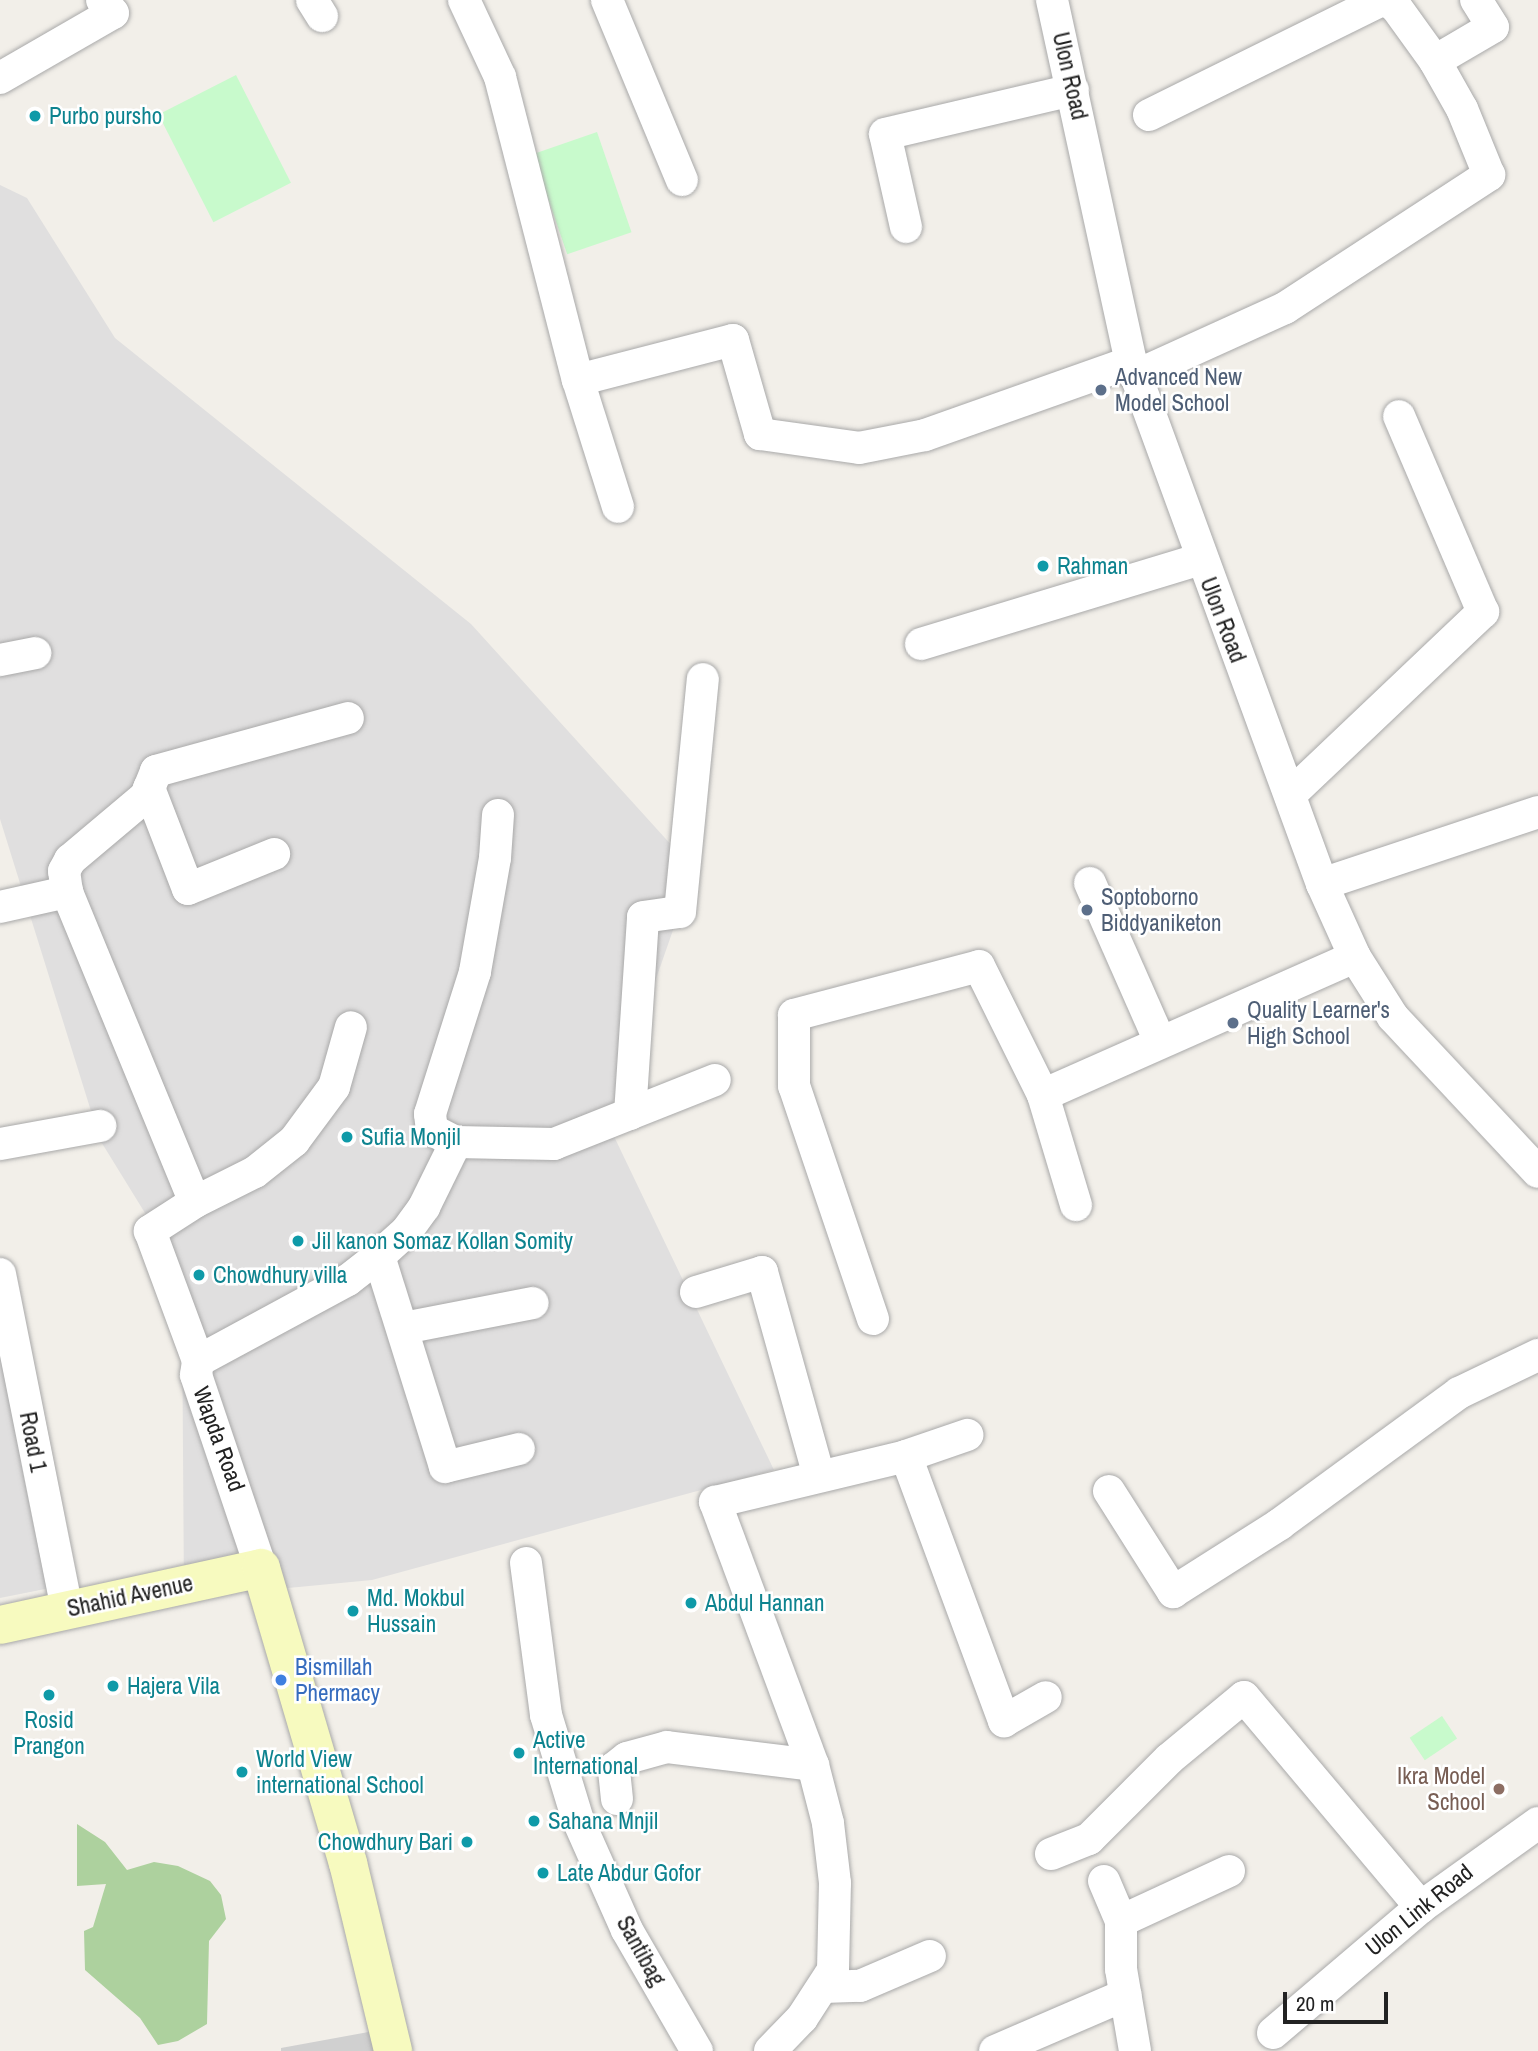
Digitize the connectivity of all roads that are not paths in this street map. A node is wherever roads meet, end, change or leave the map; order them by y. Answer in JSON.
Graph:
{"nodes":[{"id":1,"x":464,"y":0,"type":"edge"},
{"id":2,"x":607,"y":0,"type":"edge"},
{"id":3,"x":1052,"y":0,"type":"edge"},
{"id":4,"x":1384,"y":0,"type":"edge"},
{"id":5,"x":1476,"y":0,"type":"edge"},
{"id":6,"x":117,"y":4,"type":"edge"},
{"id":7,"x":1435,"y":61,"type":"junction"},
{"id":8,"x":0,"y":78,"type":"edge"},
{"id":9,"x":1073,"y":90,"type":"junction"},
{"id":10,"x":1149,"y":115,"type":"dead end"},
{"id":11,"x":682,"y":180,"type":"dead end"},
{"id":12,"x":906,"y":227,"type":"dead end"},
{"id":13,"x":1133,"y":369,"type":"junction"},
{"id":14,"x":578,"y":380,"type":"junction"},
{"id":15,"x":1399,"y":416,"type":"dead end"},
{"id":16,"x":618,"y":507,"type":"dead end"},
{"id":17,"x":1200,"y":559,"type":"junction"},
{"id":18,"x":920,"y":644,"type":"dead end"},
{"id":19,"x":35,"y":653,"type":"dead end"},
{"id":20,"x":0,"y":660,"type":"edge"},
{"id":21,"x":704,"y":679,"type":"dead end"},
{"id":22,"x":348,"y":718,"type":"dead end"},
{"id":23,"x":149,"y":788,"type":"junction"},
{"id":24,"x":1290,"y":794,"type":"junction"},
{"id":25,"x":1538,"y":812,"type":"edge"},
{"id":26,"x":498,"y":815,"type":"dead end"},
{"id":27,"x":274,"y":854,"type":"dead end"},
{"id":28,"x":1090,"y":883,"type":"dead end"},
{"id":29,"x":1322,"y":884,"type":"junction"},
{"id":30,"x":67,"y":892,"type":"junction"},
{"id":31,"x":0,"y":908,"type":"edge"},
{"id":32,"x":1355,"y":957,"type":"junction"},
{"id":33,"x":351,"y":1027,"type":"dead end"},
{"id":34,"x":1160,"y":1042,"type":"junction"},
{"id":35,"x":715,"y":1080,"type":"dead end"},
{"id":36,"x":1043,"y":1095,"type":"junction"},
{"id":37,"x":630,"y":1114,"type":"junction"},
{"id":38,"x":100,"y":1126,"type":"dead end"},
{"id":39,"x":456,"y":1142,"type":"junction"},
{"id":40,"x":0,"y":1144,"type":"edge"},
{"id":41,"x":1536,"y":1167,"type":"edge"},
{"id":42,"x":195,"y":1202,"type":"junction"},
{"id":43,"x":1076,"y":1205,"type":"dead end"},
{"id":44,"x":379,"y":1256,"type":"junction"},
{"id":45,"x":0,"y":1274,"type":"edge"},
{"id":46,"x":696,"y":1292,"type":"dead end"},
{"id":47,"x":533,"y":1303,"type":"dead end"},
{"id":48,"x":873,"y":1318,"type":"dead end"},
{"id":49,"x":404,"y":1328,"type":"junction"},
{"id":50,"x":1538,"y":1355,"type":"edge"},
{"id":51,"x":198,"y":1361,"type":"junction"},
{"id":52,"x":967,"y":1435,"type":"dead end"},
{"id":53,"x":519,"y":1449,"type":"dead end"},
{"id":54,"x":906,"y":1456,"type":"junction"},
{"id":55,"x":819,"y":1476,"type":"junction"},
{"id":56,"x":1109,"y":1491,"type":"dead end"},
{"id":57,"x":526,"y":1563,"type":"dead end"},
{"id":58,"x":261,"y":1568,"type":"junction"},
{"id":59,"x":67,"y":1610,"type":"junction"},
{"id":60,"x":0,"y":1625,"type":"edge"},
{"id":61,"x":1046,"y":1697,"type":"dead end"},
{"id":62,"x":813,"y":1765,"type":"junction"},
{"id":63,"x":617,"y":1799,"type":"dead end"},
{"id":64,"x":1538,"y":1823,"type":"edge"},
{"id":65,"x":1051,"y":1854,"type":"dead end"},
{"id":66,"x":1229,"y":1871,"type":"dead end"},
{"id":67,"x":1104,"y":1881,"type":"dead end"},
{"id":68,"x":1421,"y":1907,"type":"junction"},
{"id":69,"x":1121,"y":1921,"type":"junction"},
{"id":70,"x":930,"y":1956,"type":"dead end"},
{"id":71,"x":823,"y":1987,"type":"junction"},
{"id":72,"x":1125,"y":1995,"type":"junction"},
{"id":73,"x":1273,"y":2033,"type":"dead end"},
{"id":74,"x":773,"y":2050,"type":"edge"},
{"id":75,"x":393,"y":2051,"type":"edge"},
{"id":76,"x":697,"y":2051,"type":"edge"},
{"id":77,"x":995,"y":2051,"type":"edge"},
{"id":78,"x":1135,"y":2051,"type":"edge"}],
"edges":[{"from":1,"to":14,"type":"street"},
{"from":2,"to":11,"type":"street"},
{"from":3,"to":9,"type":"street","name":"Ulon Road"},
{"from":4,"to":7,"type":"street"},
{"from":4,"to":10,"type":"street"},
{"from":5,"to":7,"type":"street"},
{"from":6,"to":8,"type":"street"},
{"from":7,"to":13,"type":"street"},
{"from":9,"to":12,"type":"street"},
{"from":9,"to":13,"type":"street","name":"Ulon Road"},
{"from":13,"to":14,"type":"street"},
{"from":13,"to":17,"type":"street","name":"Ulon Road"},
{"from":14,"to":16,"type":"street"},
{"from":15,"to":24,"type":"street"},
{"from":17,"to":18,"type":"street"},
{"from":17,"to":24,"type":"street","name":"Ulon Road"},
{"from":19,"to":20,"type":"street"},
{"from":21,"to":37,"type":"street"},
{"from":22,"to":23,"type":"street"},
{"from":23,"to":27,"type":"street"},
{"from":23,"to":30,"type":"street"},
{"from":24,"to":29,"type":"street","name":"Ulon Road"},
{"from":25,"to":29,"type":"street"},
{"from":26,"to":39,"type":"street"},
{"from":28,"to":34,"type":"street"},
{"from":29,"to":32,"type":"street","name":"Ulon Road"},
{"from":30,"to":31,"type":"street"},
{"from":30,"to":42,"type":"street"},
{"from":32,"to":34,"type":"street"},
{"from":32,"to":41,"type":"street","name":"Ulon Road"},
{"from":33,"to":42,"type":"street"},
{"from":34,"to":36,"type":"street"},
{"from":35,"to":37,"type":"street"},
{"from":36,"to":43,"type":"street"},
{"from":36,"to":48,"type":"street"},
{"from":37,"to":39,"type":"street"},
{"from":38,"to":40,"type":"street"},
{"from":39,"to":44,"type":"street"},
{"from":42,"to":51,"type":"street","name":"Wapda Road"},
{"from":44,"to":49,"type":"street"},
{"from":44,"to":51,"type":"street"},
{"from":45,"to":59,"type":"street","name":"Road 1"},
{"from":46,"to":55,"type":"street"},
{"from":47,"to":49,"type":"street"},
{"from":49,"to":53,"type":"street"},
{"from":50,"to":56,"type":"street"},
{"from":51,"to":58,"type":"street","name":"Wapda Road"},
{"from":52,"to":54,"type":"street"},
{"from":54,"to":55,"type":"street"},
{"from":54,"to":61,"type":"street"},
{"from":55,"to":62,"type":"street"},
{"from":57,"to":76,"type":"street","name":"Santibag"},
{"from":58,"to":59,"type":"street","name":"Shahid Avenue"},
{"from":58,"to":75,"type":"street","name":"Wapda Road"},
{"from":59,"to":60,"type":"street","name":"Shahid Avenue"},
{"from":62,"to":63,"type":"street"},
{"from":62,"to":71,"type":"street"},
{"from":64,"to":68,"type":"street","name":"Ulon Link Road"},
{"from":65,"to":68,"type":"street"},
{"from":66,"to":69,"type":"street"},
{"from":67,"to":69,"type":"street"},
{"from":68,"to":73,"type":"street","name":"Ulon Link Road"},
{"from":69,"to":72,"type":"street"},
{"from":70,"to":71,"type":"street"},
{"from":71,"to":74,"type":"street"},
{"from":72,"to":77,"type":"street"},
{"from":72,"to":78,"type":"street"}]}
